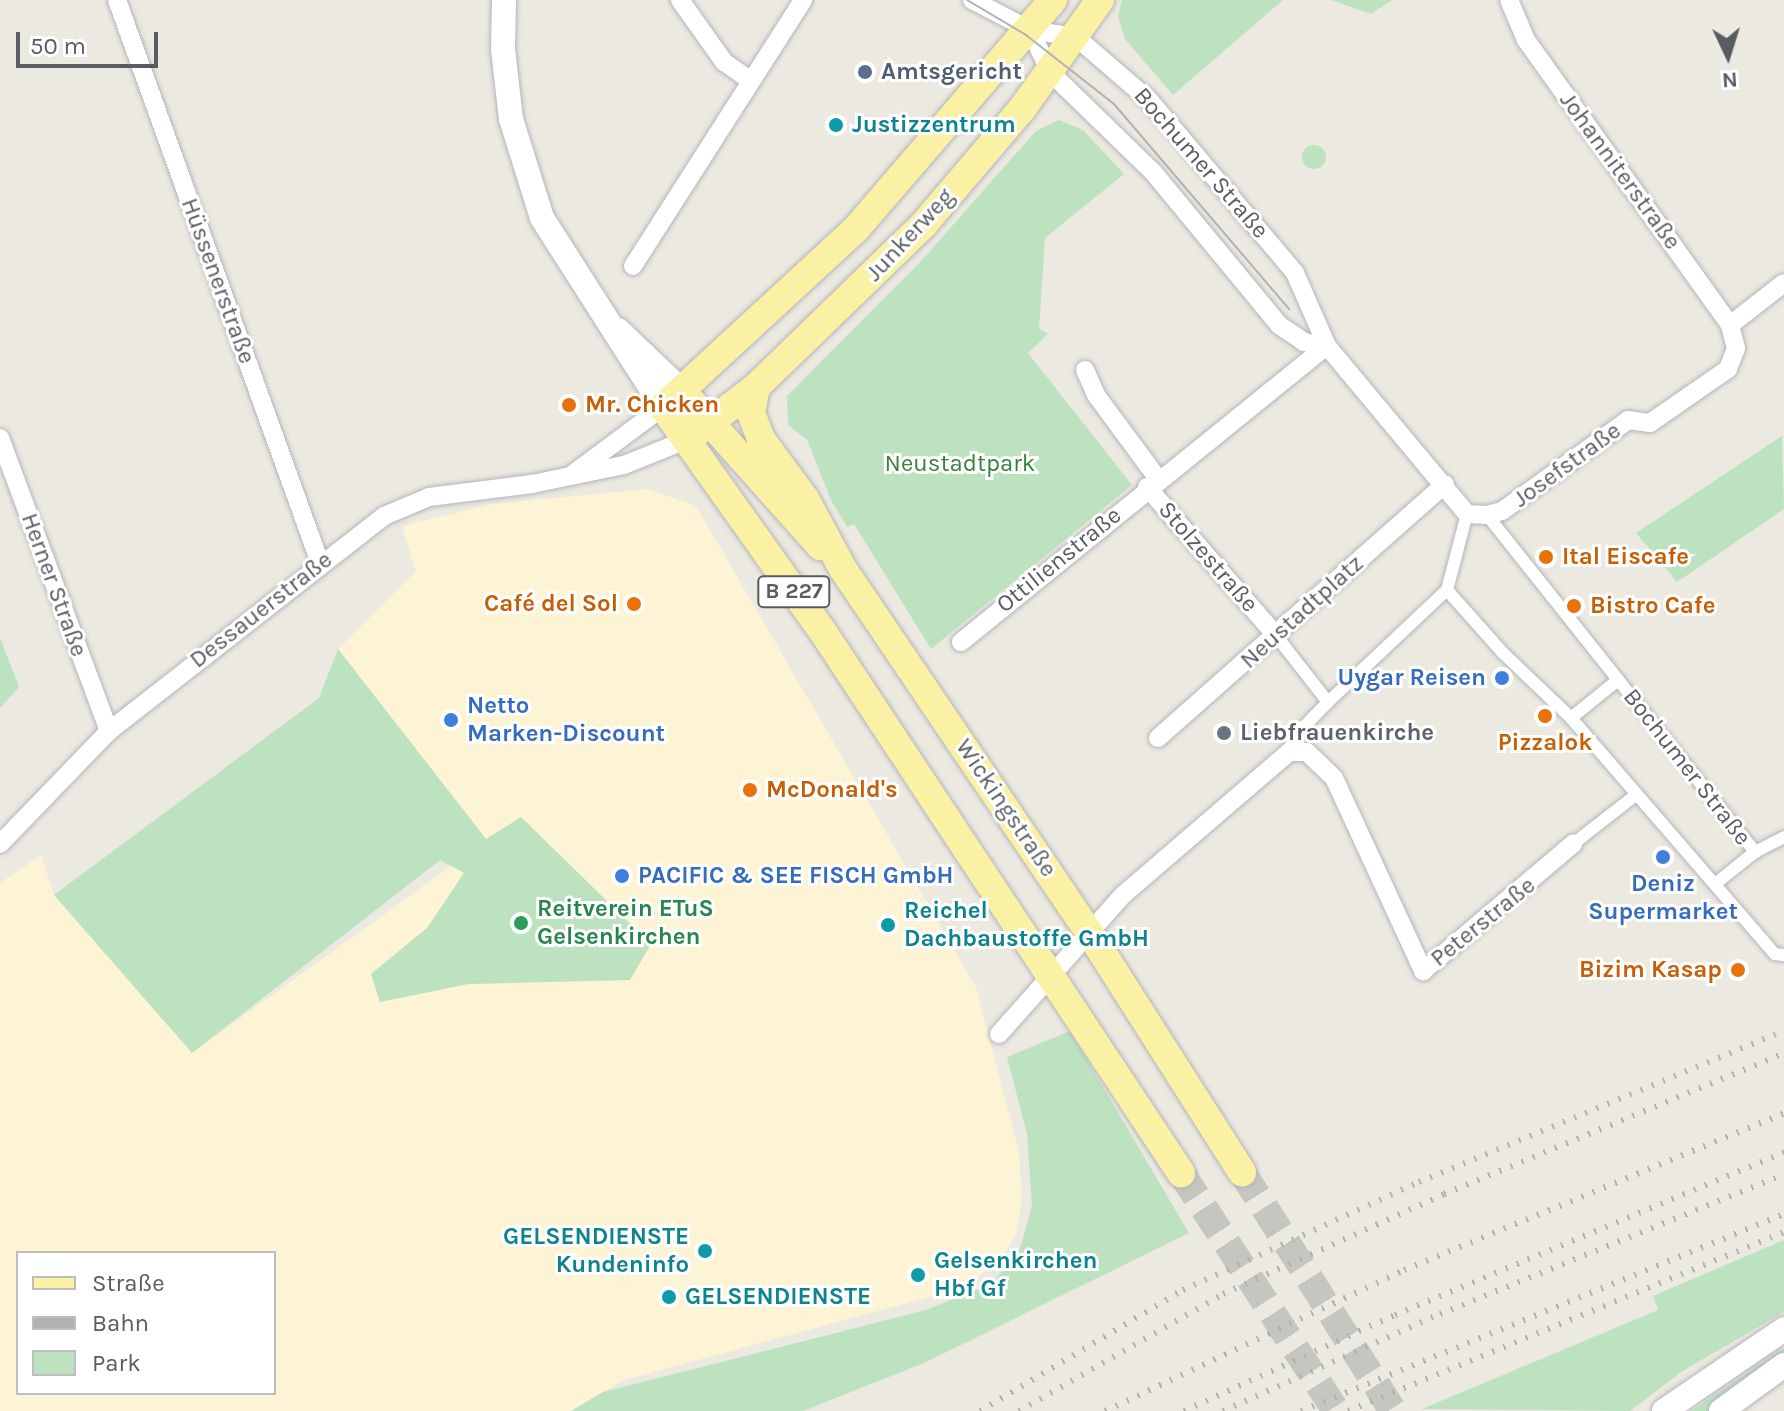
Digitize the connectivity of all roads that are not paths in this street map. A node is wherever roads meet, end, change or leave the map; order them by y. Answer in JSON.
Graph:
{"nodes":[{"id":1,"x":117,"y":0,"type":"edge"},
{"id":2,"x":504,"y":0,"type":"edge"},
{"id":3,"x":680,"y":0,"type":"edge"},
{"id":4,"x":803,"y":0,"type":"edge"},
{"id":5,"x":972,"y":0,"type":"edge"},
{"id":6,"x":1053,"y":0,"type":"edge"},
{"id":7,"x":1100,"y":0,"type":"edge"},
{"id":8,"x":1527,"y":0,"type":"edge"},
{"id":9,"x":1511,"y":7,"type":"edge"},
{"id":10,"x":1030,"y":30,"type":"junction"},
{"id":11,"x":1076,"y":37,"type":"junction"},
{"id":12,"x":1050,"y":72,"type":"junction"},
{"id":13,"x":751,"y":81,"type":"junction"},
{"id":14,"x":633,"y":266,"type":"dead end"},
{"id":15,"x":1784,"y":283,"type":"edge"},
{"id":16,"x":1730,"y":325,"type":"junction"},
{"id":17,"x":1327,"y":346,"type":"junction"},
{"id":18,"x":1085,"y":370,"type":"dead end"},
{"id":19,"x":756,"y":387,"type":"junction"},
{"id":20,"x":673,"y":399,"type":"junction"},
{"id":21,"x":699,"y":431,"type":"junction"},
{"id":22,"x":0,"y":438,"type":"edge"},
{"id":23,"x":4,"y":461,"type":"edge"},
{"id":24,"x":574,"y":473,"type":"junction"},
{"id":25,"x":1152,"y":483,"type":"junction"},
{"id":26,"x":1445,"y":484,"type":"junction"},
{"id":27,"x":1467,"y":514,"type":"junction"},
{"id":28,"x":1487,"y":515,"type":"junction"},
{"id":29,"x":320,"y":563,"type":"junction"},
{"id":30,"x":843,"y":569,"type":"junction"},
{"id":31,"x":1447,"y":590,"type":"junction"},
{"id":32,"x":1274,"y":633,"type":"junction"},
{"id":33,"x":961,"y":642,"type":"dead end"},
{"id":34,"x":1618,"y":680,"type":"junction"},
{"id":35,"x":1328,"y":702,"type":"junction"},
{"id":36,"x":1571,"y":718,"type":"junction"},
{"id":37,"x":109,"y":731,"type":"junction"},
{"id":38,"x":1158,"y":738,"type":"dead end"},
{"id":39,"x":1289,"y":752,"type":"junction"},
{"id":40,"x":1637,"y":794,"type":"junction"},
{"id":41,"x":1784,"y":837,"type":"edge"},
{"id":42,"x":0,"y":844,"type":"edge"},
{"id":43,"x":1573,"y":844,"type":"joint"},
{"id":44,"x":1755,"y":852,"type":"junction"},
{"id":45,"x":1715,"y":884,"type":"junction"},
{"id":46,"x":1089,"y":932,"type":"junction"},
{"id":47,"x":1784,"y":955,"type":"edge"},
{"id":48,"x":1052,"y":975,"type":"junction"},
{"id":49,"x":999,"y":1034,"type":"dead end"},
{"id":50,"x":1242,"y":1172,"type":"tunnel mouth"},
{"id":51,"x":1181,"y":1173,"type":"tunnel mouth"},
{"id":52,"x":1784,"y":1329,"type":"edge"},
{"id":53,"x":1784,"y":1365,"type":"edge"},
{"id":54,"x":1664,"y":1411,"type":"edge"},
{"id":55,"x":1721,"y":1411,"type":"edge"}],
"edges":[{"from":1,"to":29,"type":"street","name":"Hüssenerstraße"},
{"from":2,"to":20,"type":"main road"},
{"from":3,"to":13,"type":"street"},
{"from":4,"to":13,"type":"street"},
{"from":5,"to":10,"type":"street"},
{"from":6,"to":10,"type":"main road","name":"Junkerweg"},
{"from":7,"to":11,"type":"main road","name":"Junkerweg"},
{"from":8,"to":9,"type":"street","name":"Johanniterstraße"},
{"from":9,"to":16,"type":"street","name":"Johanniterstraße"},
{"from":10,"to":11,"type":"street"},
{"from":10,"to":12,"type":"street","name":"Bochumer Straße"},
{"from":10,"to":20,"type":"main road","name":"Junkerweg"},
{"from":11,"to":12,"type":"main road","name":"Junkerweg"},
{"from":11,"to":17,"type":"street","name":"Bochumer Straße"},
{"from":12,"to":17,"type":"street","name":"Bochumer Straße"},
{"from":12,"to":19,"type":"main road","name":"Junkerweg"},
{"from":13,"to":14,"type":"street"},
{"from":15,"to":16,"type":"street"},
{"from":16,"to":28,"type":"street","name":"Josefstraße"},
{"from":17,"to":25,"type":"street","name":"Ottilienstraße"},
{"from":17,"to":26,"type":"street","name":"Bochumer Straße"},
{"from":18,"to":25,"type":"street"},
{"from":19,"to":21,"type":"main road","name":"Junkerweg"},
{"from":19,"to":30,"type":"main road","name":"Wickingstraße","number":"B 227"},
{"from":20,"to":21,"type":"main road","name":"Wickingstraße"},
{"from":20,"to":24,"type":"street","name":"Dessauerstraße"},
{"from":21,"to":24,"type":"street","name":"Dessauerstraße"},
{"from":21,"to":30,"type":"main road","name":"Wickingstraße"},
{"from":21,"to":48,"type":"main road","name":"Wickingstraße","number":"B 227"},
{"from":22,"to":23,"type":"street","name":"Herner Straße"},
{"from":23,"to":37,"type":"street","name":"Herner Straße"},
{"from":24,"to":29,"type":"street","name":"Dessauerstraße"},
{"from":25,"to":32,"type":"street","name":"Stolzestraße"},
{"from":25,"to":33,"type":"street","name":"Ottilienstraße"},
{"from":26,"to":27,"type":"street","name":"Bochumer Straße"},
{"from":26,"to":32,"type":"street","name":"Neustadtplatz"},
{"from":27,"to":28,"type":"street","name":"Josefstraße"},
{"from":27,"to":31,"type":"street"},
{"from":28,"to":34,"type":"street","name":"Bochumer Straße"},
{"from":29,"to":37,"type":"street","name":"Dessauerstraße"},
{"from":30,"to":46,"type":"main road","name":"Wickingstraße","number":"B 227"},
{"from":31,"to":35,"type":"street"},
{"from":31,"to":36,"type":"street","name":"Bochumer Straße"},
{"from":32,"to":35,"type":"street","name":"Stolzestraße"},
{"from":32,"to":38,"type":"street","name":"Neustadtplatz"},
{"from":34,"to":36,"type":"street","name":"Bochumer Straße"},
{"from":34,"to":44,"type":"street","name":"Bochumer Straße"},
{"from":35,"to":39,"type":"street"},
{"from":36,"to":40,"type":"street","name":"Bochumer Straße"},
{"from":37,"to":42,"type":"street","name":"Dessauerstraße"},
{"from":39,"to":43,"type":"street","name":"Peterstraße"},
{"from":39,"to":46,"type":"street"},
{"from":40,"to":43,"type":"street","name":"Peterstraße"},
{"from":40,"to":45,"type":"street","name":"Bochumer Straße"},
{"from":41,"to":44,"type":"street"},
{"from":44,"to":45,"type":"street","name":"Bochumer Straße"},
{"from":45,"to":47,"type":"street","name":"Bochumer Straße"},
{"from":46,"to":48,"type":"street"},
{"from":46,"to":50,"type":"main road","name":"Wickingstraße","number":"B 227"},
{"from":48,"to":49,"type":"street"},
{"from":48,"to":51,"type":"main road","name":"Wickingstraße","number":"B 227"},
{"from":52,"to":54,"type":"main road"},
{"from":53,"to":55,"type":"main road"}]}
